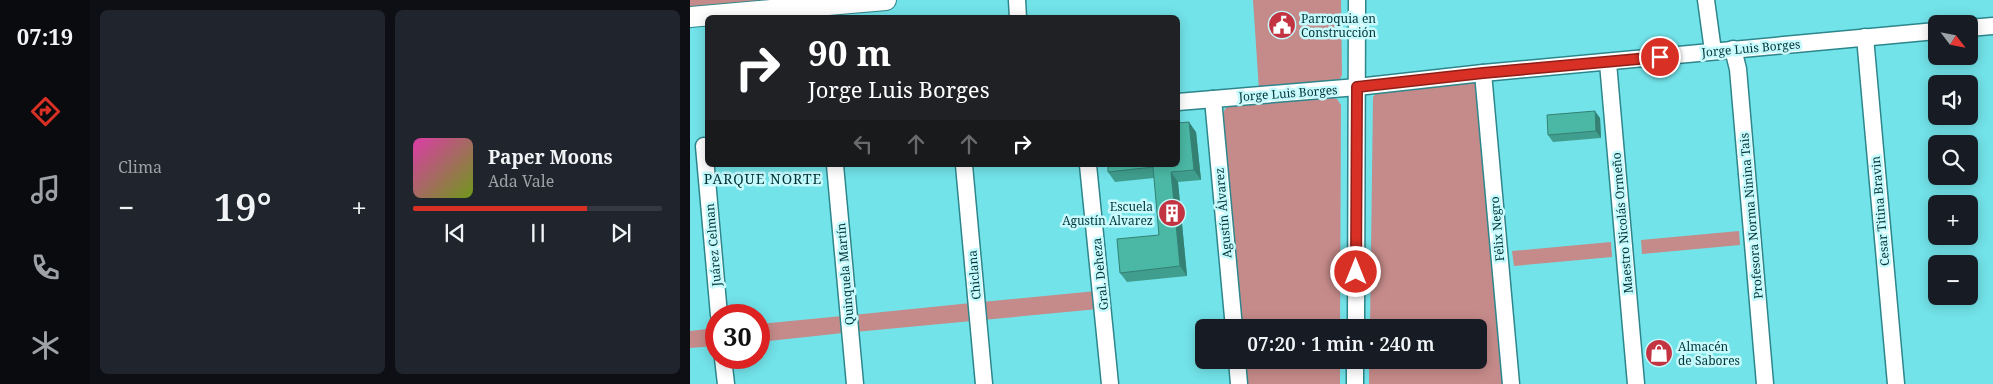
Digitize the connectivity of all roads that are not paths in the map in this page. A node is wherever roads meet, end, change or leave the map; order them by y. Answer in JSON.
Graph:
{"nodes":[{"id":1,"x":886,"y":0,"type":"edge"},
{"id":2,"x":1017,"y":0,"type":"edge"},
{"id":3,"x":1357,"y":0,"type":"edge"},
{"id":4,"x":1706,"y":0,"type":"edge"},
{"id":5,"x":741,"y":15,"type":"edge"},
{"id":6,"x":1018,"y":15,"type":"edge"},
{"id":7,"x":705,"y":16,"type":"edge"},
{"id":8,"x":690,"y":17,"type":"edge"},
{"id":9,"x":1993,"y":26,"type":"edge"},
{"id":10,"x":1978,"y":27,"type":"edge"},
{"id":11,"x":1928,"y":32,"type":"edge"},
{"id":12,"x":1865,"y":37,"type":"junction"},
{"id":13,"x":1733,"y":49,"type":"junction"},
{"id":14,"x":1712,"y":51,"type":"junction"},
{"id":15,"x":1608,"y":63,"type":"junction"},
{"id":16,"x":1483,"y":73,"type":"junction"},
{"id":17,"x":1357,"y":87,"type":"junction"},
{"id":18,"x":1214,"y":98,"type":"junction"},
{"id":19,"x":1180,"y":102,"type":"edge"},
{"id":20,"x":700,"y":146,"type":"edge"},
{"id":21,"x":834,"y":167,"type":"edge"},
{"id":22,"x":964,"y":167,"type":"edge"},
{"id":23,"x":1088,"y":167,"type":"edge"},
{"id":24,"x":718,"y":304,"type":"edge"},
{"id":25,"x":1233,"y":319,"type":"edge"},
{"id":26,"x":1356,"y":319,"type":"edge"},
{"id":27,"x":724,"y":369,"type":"edge"},
{"id":28,"x":1238,"y":369,"type":"edge"},
{"id":29,"x":1355,"y":369,"type":"edge"},
{"id":30,"x":726,"y":384,"type":"edge"},
{"id":31,"x":855,"y":384,"type":"edge"},
{"id":32,"x":984,"y":384,"type":"edge"},
{"id":33,"x":1110,"y":384,"type":"edge"},
{"id":34,"x":1239,"y":384,"type":"edge"},
{"id":35,"x":1355,"y":384,"type":"edge"},
{"id":36,"x":1511,"y":384,"type":"edge"},
{"id":37,"x":1636,"y":384,"type":"edge"},
{"id":38,"x":1766,"y":384,"type":"edge"},
{"id":39,"x":1896,"y":384,"type":"edge"}],
"edges":[{"from":1,"to":5,"type":"main road"},
{"from":2,"to":6,"type":"street"},
{"from":3,"to":17,"type":"street"},
{"from":4,"to":14,"type":"street"},
{"from":7,"to":8,"type":"main road"},
{"from":9,"to":10,"type":"street"},
{"from":11,"to":12,"type":"street","name":"Jorge Luis Borges"},
{"from":12,"to":13,"type":"street","name":"Jorge Luis Borges"},
{"from":12,"to":39,"type":"street","name":"Cesar Titina Bravin"},
{"from":13,"to":14,"type":"street","name":"Jorge Luis Borges"},
{"from":13,"to":38,"type":"street","name":"Profesora Norma Ninina Tais"},
{"from":14,"to":15,"type":"street","name":"Jorge Luis Borges"},
{"from":15,"to":16,"type":"street","name":"Jorge Luis Borges"},
{"from":15,"to":37,"type":"street","name":"Maestro Nicolás Ormeño"},
{"from":16,"to":17,"type":"street","name":"Jorge Luis Borges"},
{"from":16,"to":36,"type":"street","name":"Félix Negro"},
{"from":17,"to":18,"type":"street","name":"Jorge Luis Borges"},
{"from":17,"to":26,"type":"street"},
{"from":18,"to":19,"type":"street","name":"Jorge Luis Borges"},
{"from":18,"to":25,"type":"street","name":"Agustín Álvarez"},
{"from":20,"to":24,"type":"street","name":"Juárez Celman"},
{"from":21,"to":31,"type":"street","name":"Quinquela Martín"},
{"from":22,"to":32,"type":"street","name":"Chiclana"},
{"from":23,"to":33,"type":"street","name":"Gral. Deheza"},
{"from":27,"to":30,"type":"street"},
{"from":28,"to":34,"type":"street"},
{"from":29,"to":35,"type":"street"}]}
